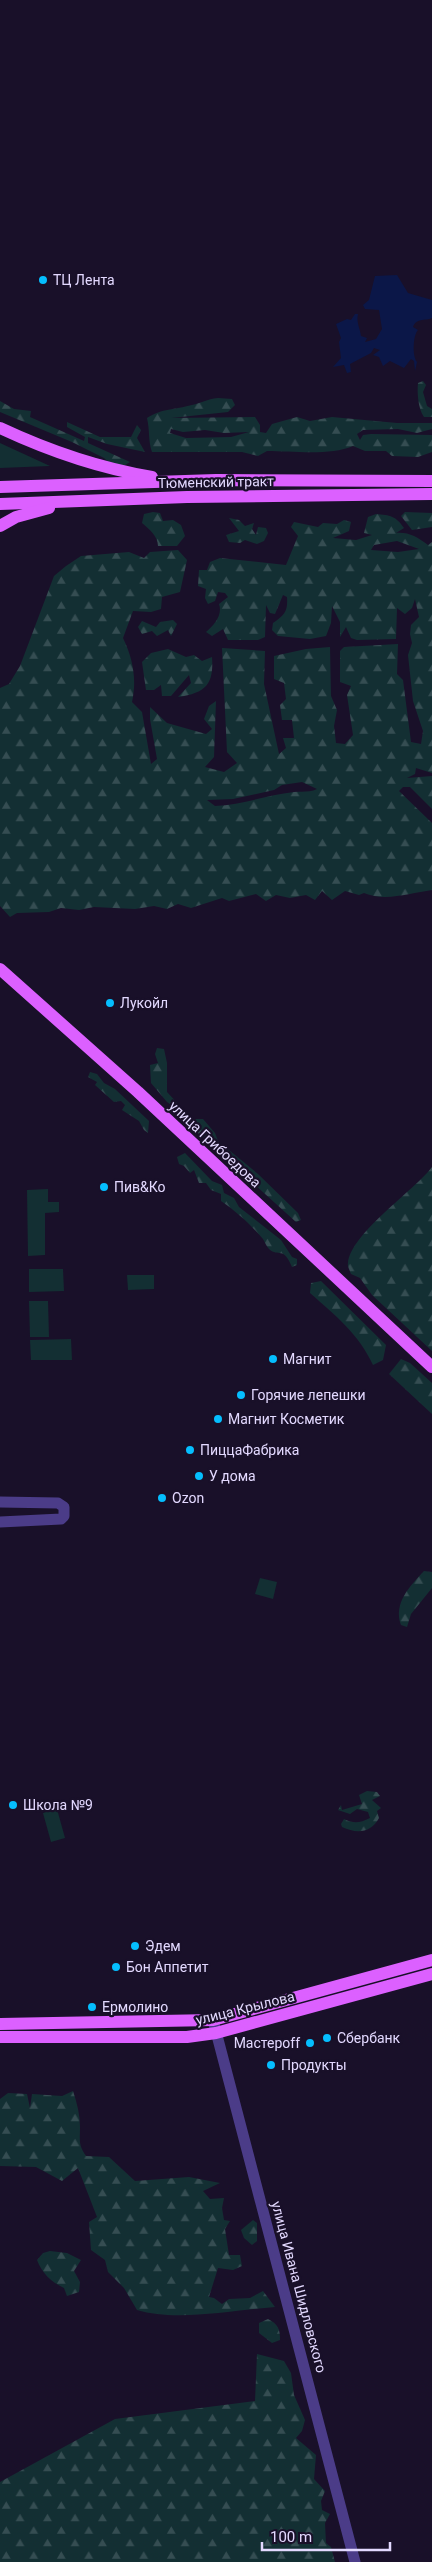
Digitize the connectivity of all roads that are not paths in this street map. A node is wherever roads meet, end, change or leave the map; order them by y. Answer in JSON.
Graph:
{"nodes":[{"id":1,"x":0,"y":428,"type":"edge"},
{"id":2,"x":216,"y":480,"type":"junction"},
{"id":3,"x":432,"y":481,"type":"edge"},
{"id":4,"x":0,"y":487,"type":"edge"},
{"id":5,"x":432,"y":494,"type":"edge"},
{"id":6,"x":87,"y":501,"type":"junction"},
{"id":7,"x":0,"y":504,"type":"edge"},
{"id":8,"x":0,"y":526,"type":"edge"},
{"id":9,"x":0,"y":969,"type":"edge"},
{"id":10,"x":432,"y":1367,"type":"edge"},
{"id":11,"x":0,"y":1502,"type":"edge"},
{"id":12,"x":0,"y":1522,"type":"edge"},
{"id":13,"x":432,"y":1960,"type":"edge"},
{"id":14,"x":432,"y":1974,"type":"edge"},
{"id":15,"x":213,"y":2020,"type":"junction"},
{"id":16,"x":0,"y":2024,"type":"edge"},
{"id":17,"x":216,"y":2033,"type":"junction"},
{"id":18,"x":0,"y":2036,"type":"edge"},
{"id":19,"x":355,"y":2562,"type":"edge"}],
"edges":[{"from":1,"to":2,"type":"main road"},
{"from":2,"to":3,"type":"main road","name":"Тюменский тракт"},
{"from":2,"to":4,"type":"main road","name":"Тюменский тракт"},
{"from":5,"to":6,"type":"main road","name":"Тюменский тракт"},
{"from":6,"to":7,"type":"main road","name":"Тюменский тракт"},
{"from":6,"to":8,"type":"main road"},
{"from":9,"to":10,"type":"main road","name":"улица Грибоедова"},
{"from":11,"to":12,"type":"street"},
{"from":13,"to":15,"type":"main road","name":"улица Крылова"},
{"from":14,"to":17,"type":"main road","name":"улица Крылова"},
{"from":15,"to":16,"type":"main road","name":"улица Крылова"},
{"from":15,"to":17,"type":"street","name":"улица Ивана Шидловского"},
{"from":17,"to":18,"type":"main road","name":"улица Крылова"},
{"from":17,"to":19,"type":"street","name":"улица Ивана Шидловского"}]}
